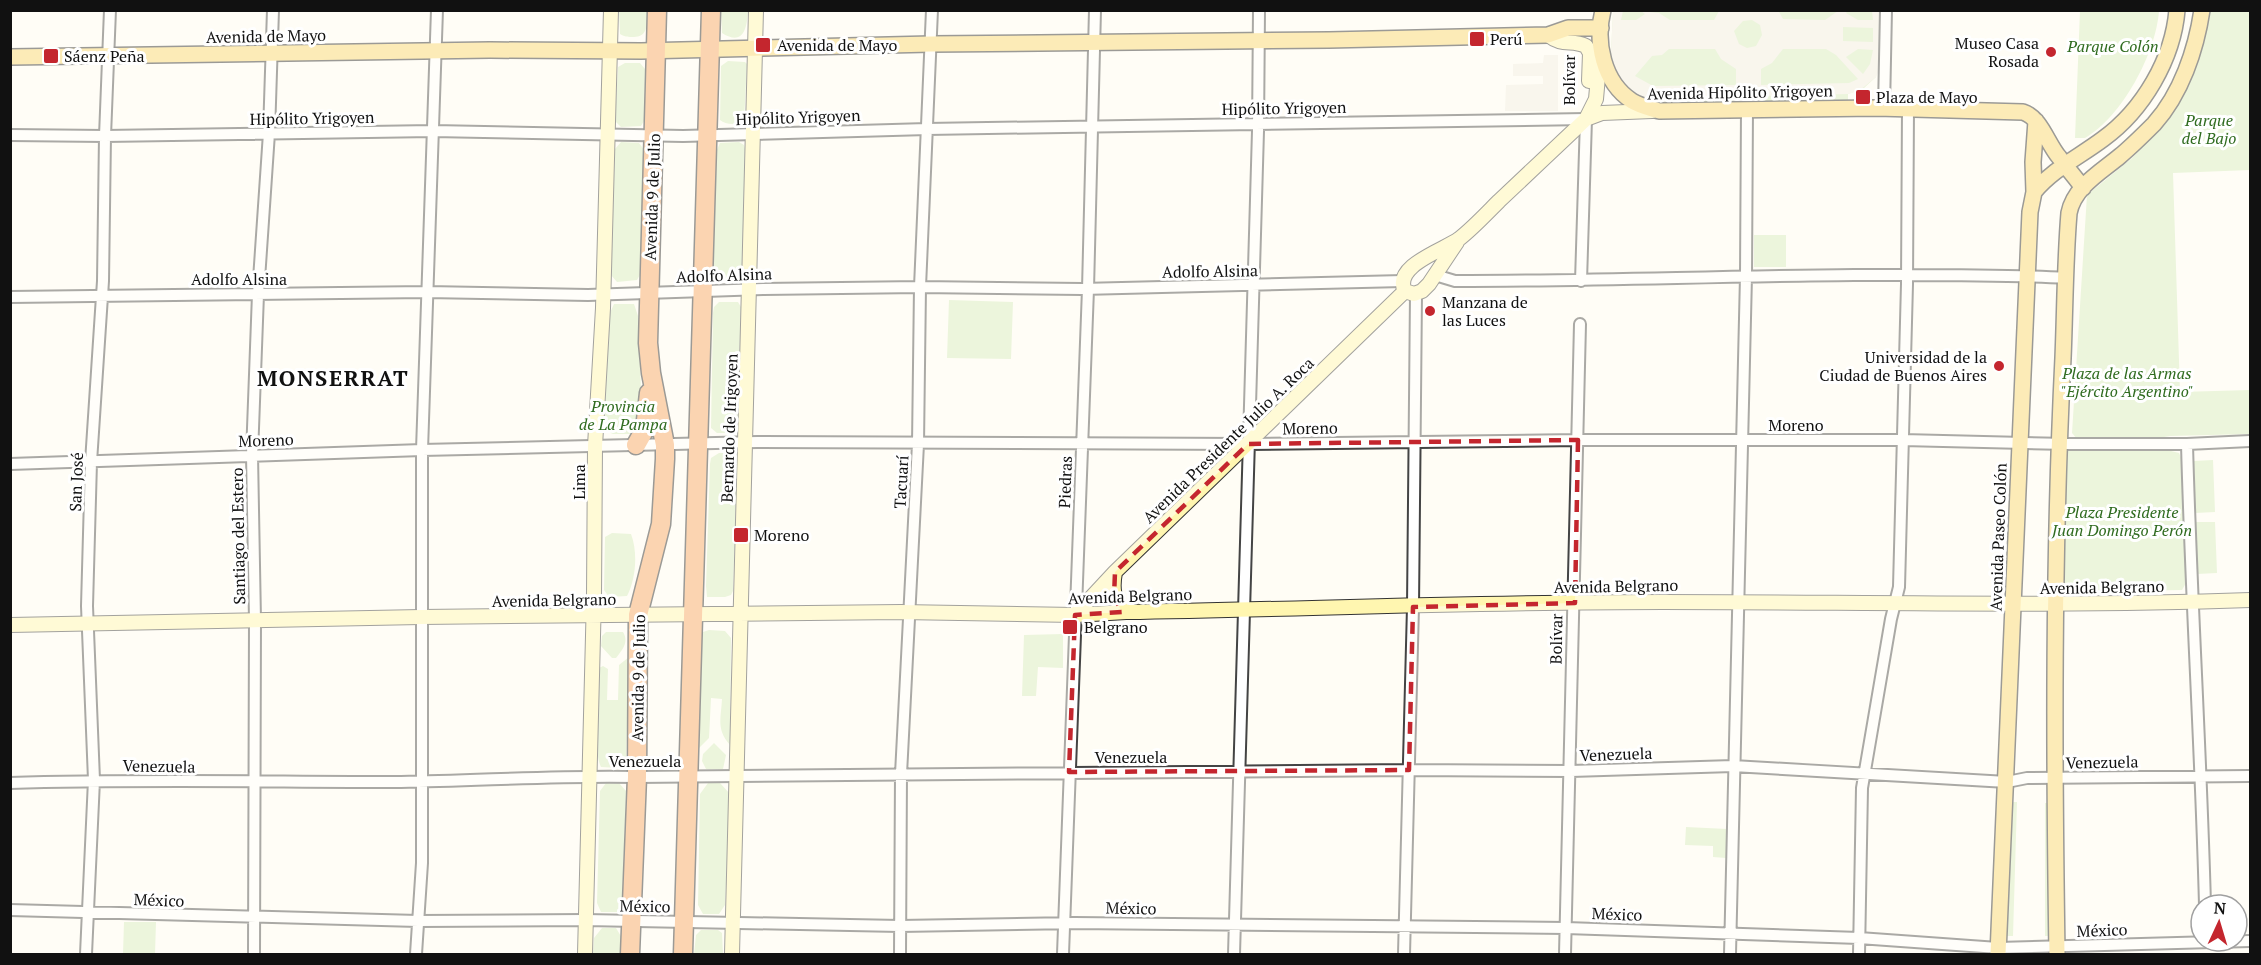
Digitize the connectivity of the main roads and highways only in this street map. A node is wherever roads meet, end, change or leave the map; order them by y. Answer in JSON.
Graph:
{"nodes":[{"id":1,"x":611,"y":10,"type":"edge"},
{"id":2,"x":657,"y":10,"type":"edge"},
{"id":3,"x":711,"y":10,"type":"edge"},
{"id":4,"x":756,"y":10,"type":"edge"},
{"id":5,"x":2177,"y":10,"type":"edge"},
{"id":6,"x":2202,"y":10,"type":"edge"},
{"id":7,"x":1601,"y":17,"type":"edge"},
{"id":8,"x":1548,"y":35,"type":"junction"},
{"id":9,"x":755,"y":48,"type":"junction"},
{"id":10,"x":656,"y":50,"type":"junction"},
{"id":11,"x":710,"y":50,"type":"junction"},
{"id":12,"x":610,"y":51,"type":"junction"},
{"id":13,"x":1600,"y":54,"type":"junction"},
{"id":14,"x":10,"y":57,"type":"edge"},
{"id":15,"x":1659,"y":111,"type":"junction"},
{"id":16,"x":1586,"y":119,"type":"junction"},
{"id":17,"x":2037,"y":121,"type":"junction"},
{"id":18,"x":2065,"y":164,"type":"junction"},
{"id":19,"x":2083,"y":188,"type":"junction"},
{"id":20,"x":2034,"y":192,"type":"junction"},
{"id":21,"x":1458,"y":239,"type":"junction"},
{"id":22,"x":1421,"y":260,"type":"junction"},
{"id":23,"x":1435,"y":275,"type":"junction"},
{"id":24,"x":1408,"y":289,"type":"junction"},
{"id":25,"x":651,"y":373,"type":"junction"},
{"id":26,"x":636,"y":445,"type":"road end"},
{"id":27,"x":1115,"y":572,"type":"junction"},
{"id":28,"x":2250,"y":600,"type":"edge"},
{"id":29,"x":2013,"y":604,"type":"junction"},
{"id":30,"x":2055,"y":604,"type":"junction"},
{"id":31,"x":1126,"y":612,"type":"junction"},
{"id":32,"x":693,"y":614,"type":"junction"},
{"id":33,"x":740,"y":614,"type":"junction"},
{"id":34,"x":638,"y":615,"type":"junction"},
{"id":35,"x":1075,"y":615,"type":"junction"},
{"id":36,"x":593,"y":616,"type":"junction"},
{"id":37,"x":10,"y":625,"type":"edge"},
{"id":38,"x":2057,"y":950,"type":"edge"},
{"id":39,"x":1998,"y":951,"type":"edge"},
{"id":40,"x":585,"y":954,"type":"edge"},
{"id":41,"x":630,"y":954,"type":"edge"},
{"id":42,"x":683,"y":954,"type":"edge"},
{"id":43,"x":732,"y":954,"type":"edge"}],
"edges":[{"from":1,"to":12,"type":"main road","name":"Lima"},
{"from":2,"to":10,"type":"highway","name":"Avenida 9 de Julio"},
{"from":3,"to":11,"type":"highway"},
{"from":4,"to":9,"type":"main road","name":"Bernardo de Irigoyen"},
{"from":5,"to":18,"type":"main road"},
{"from":6,"to":19,"type":"main road"},
{"from":7,"to":8,"type":"main road","name":"Avenida de Mayo"},
{"from":7,"to":13,"type":"main road","name":"Bolívar"},
{"from":8,"to":9,"type":"main road","name":"Avenida de Mayo"},
{"from":8,"to":16,"type":"main road","name":"Bolívar"},
{"from":9,"to":11,"type":"main road","name":"Avenida de Mayo"},
{"from":9,"to":33,"type":"main road","name":"Bernardo de Irigoyen"},
{"from":10,"to":11,"type":"main road","name":"Avenida de Mayo"},
{"from":10,"to":12,"type":"main road","name":"Avenida de Mayo"},
{"from":10,"to":25,"type":"highway","name":"Avenida 9 de Julio"},
{"from":11,"to":32,"type":"highway"},
{"from":12,"to":14,"type":"main road","name":"Avenida de Mayo"},
{"from":12,"to":36,"type":"main road","name":"Lima"},
{"from":13,"to":15,"type":"main road","name":"Bolívar"},
{"from":13,"to":16,"type":"main road","name":"Bolívar"},
{"from":15,"to":16,"type":"main road","name":"Avenida Hipólito Yrigoyen"},
{"from":15,"to":17,"type":"main road","name":"Avenida Hipólito Yrigoyen"},
{"from":16,"to":21,"type":"main road","name":"Avenida Presidente Julio A. Roca"},
{"from":17,"to":18,"type":"main road"},
{"from":17,"to":20,"type":"main road","name":"Avenida Paseo Colón"},
{"from":18,"to":19,"type":"main road"},
{"from":18,"to":20,"type":"main road"},
{"from":19,"to":30,"type":"main road"},
{"from":20,"to":29,"type":"main road","name":"Avenida Paseo Colón"},
{"from":21,"to":22,"type":"main road","name":"Avenida Presidente Julio A. Roca"},
{"from":21,"to":23,"type":"main road","name":"Avenida Presidente Julio A. Roca"},
{"from":22,"to":23,"type":"main road"},
{"from":22,"to":24,"type":"main road","name":"Avenida Presidente Julio A. Roca"},
{"from":23,"to":24,"type":"main road","name":"Avenida Presidente Julio A. Roca"},
{"from":24,"to":27,"type":"main road","name":"Avenida Presidente Julio A. Roca"},
{"from":25,"to":26,"type":"highway"},
{"from":25,"to":34,"type":"highway","name":"Avenida 9 de Julio"},
{"from":27,"to":31,"type":"main road"},
{"from":27,"to":35,"type":"main road","name":"Avenida Presidente Julio A. Roca"},
{"from":28,"to":30,"type":"main road","name":"Avenida Belgrano"},
{"from":29,"to":30,"type":"main road","name":"Avenida Belgrano"},
{"from":29,"to":31,"type":"main road","name":"Avenida Belgrano"},
{"from":29,"to":39,"type":"main road","name":"Avenida Paseo Colón"},
{"from":30,"to":38,"type":"main road"},
{"from":31,"to":35,"type":"main road","name":"Avenida Belgrano"},
{"from":32,"to":33,"type":"main road","name":"Avenida Belgrano"},
{"from":32,"to":34,"type":"main road","name":"Avenida Belgrano"},
{"from":32,"to":42,"type":"highway"},
{"from":33,"to":35,"type":"main road","name":"Avenida Belgrano"},
{"from":33,"to":43,"type":"main road","name":"Bernardo de Irigoyen"},
{"from":34,"to":36,"type":"main road","name":"Avenida Belgrano"},
{"from":34,"to":41,"type":"highway","name":"Avenida 9 de Julio"},
{"from":36,"to":37,"type":"main road","name":"Avenida Belgrano"},
{"from":36,"to":40,"type":"main road","name":"Lima"}]}
